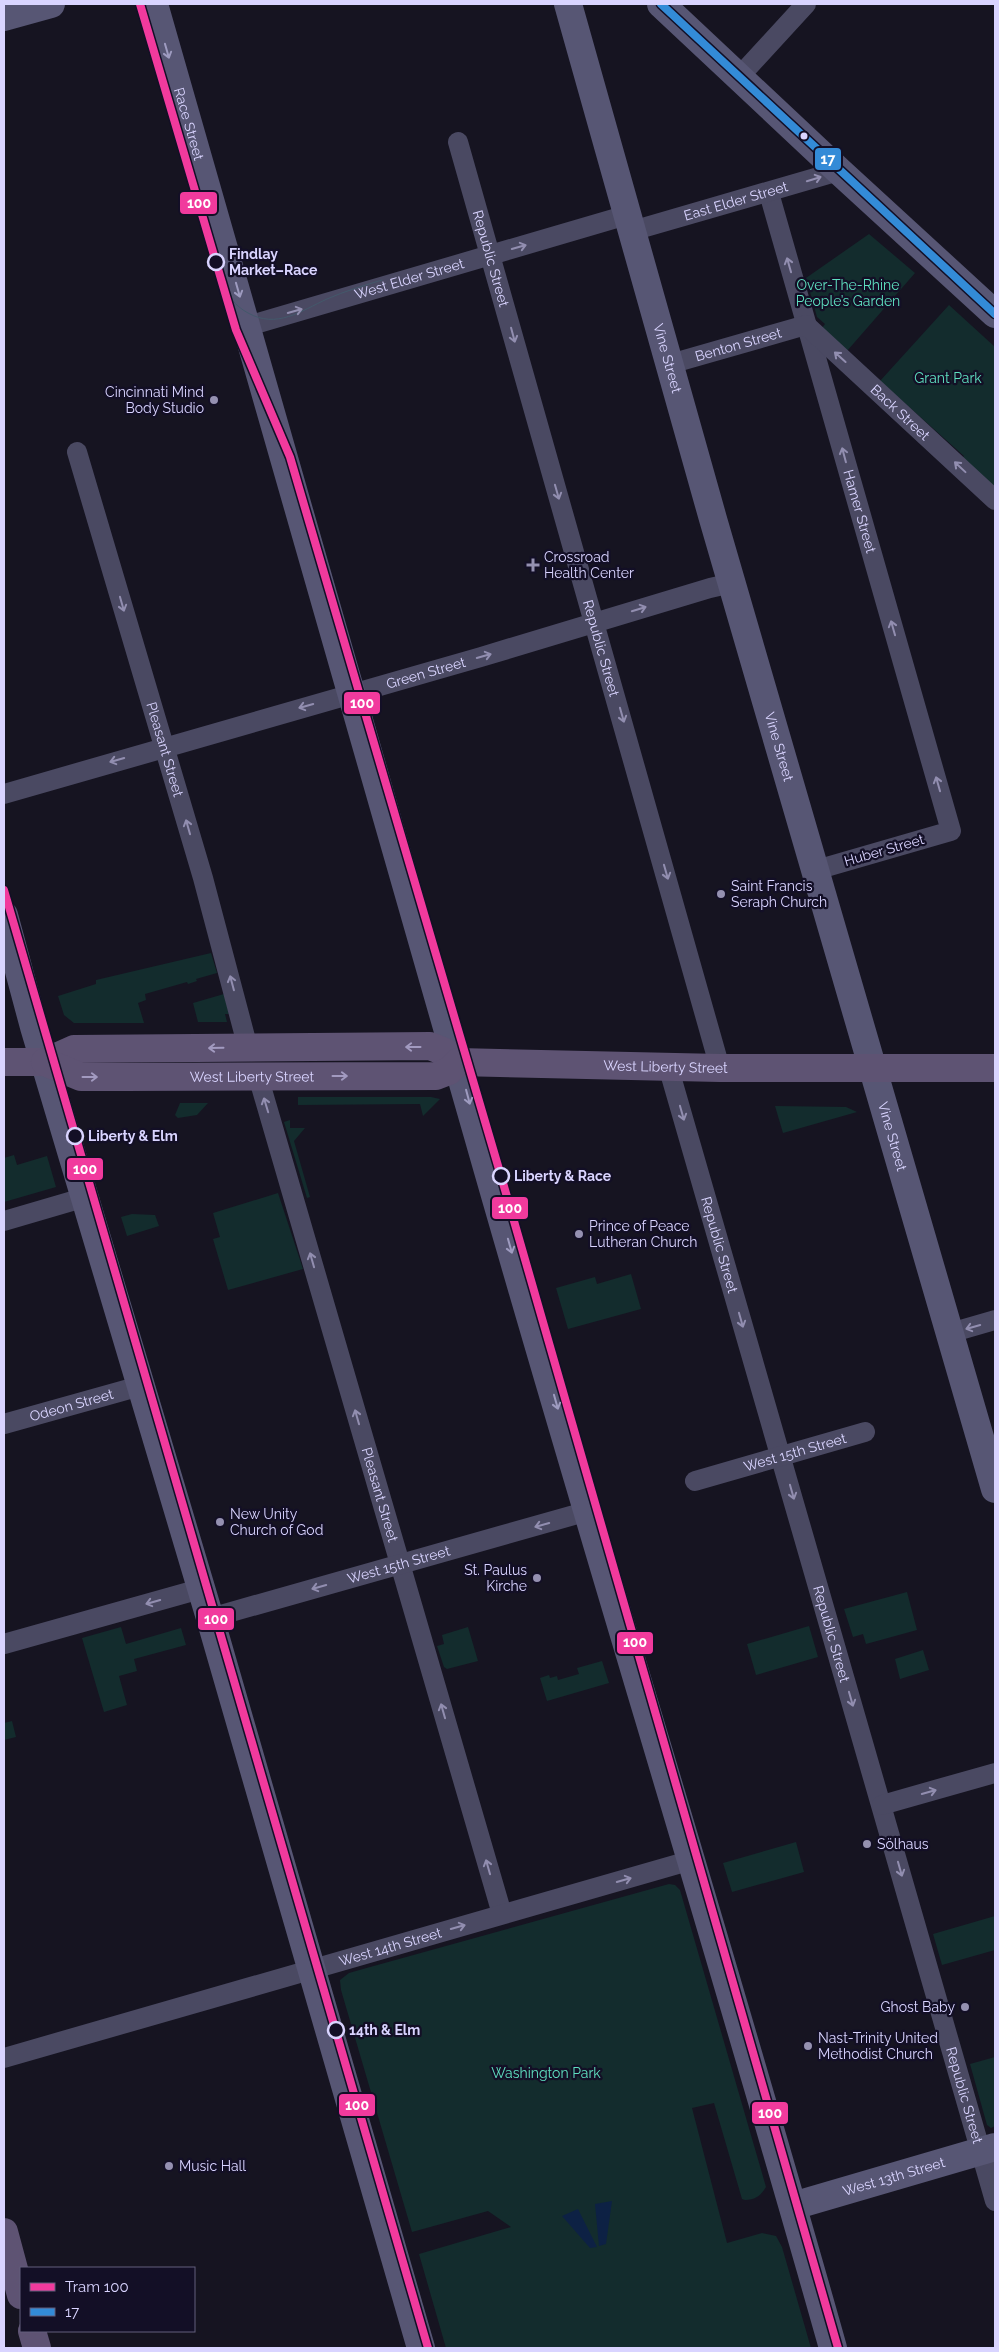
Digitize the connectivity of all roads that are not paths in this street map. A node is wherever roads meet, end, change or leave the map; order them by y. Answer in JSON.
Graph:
{"nodes":[{"id":1,"x":51,"y":4,"type":"edge"},
{"id":2,"x":154,"y":4,"type":"edge"},
{"id":3,"x":568,"y":4,"type":"edge"},
{"id":4,"x":661,"y":4,"type":"edge"},
{"id":5,"x":806,"y":4,"type":"edge"},
{"id":6,"x":4,"y":17,"type":"edge"},
{"id":7,"x":739,"y":77,"type":"junction"},
{"id":8,"x":458,"y":142,"type":"dead end"},
{"id":9,"x":839,"y":171,"type":"junction"},
{"id":10,"x":769,"y":193,"type":"junction"},
{"id":11,"x":630,"y":223,"type":"junction"},
{"id":12,"x":491,"y":254,"type":"junction"},
{"id":13,"x":995,"y":314,"type":"edge"},
{"id":14,"x":806,"y":325,"type":"junction"},
{"id":15,"x":248,"y":326,"type":"junction"},
{"id":16,"x":670,"y":364,"type":"junction"},
{"id":17,"x":77,"y":452,"type":"dead end"},
{"id":18,"x":995,"y":500,"type":"edge"},
{"id":19,"x":732,"y":583,"type":"junction"},
{"id":20,"x":595,"y":623,"type":"junction"},
{"id":21,"x":352,"y":694,"type":"junction"},
{"id":22,"x":164,"y":747,"type":"junction"},
{"id":23,"x":4,"y":794,"type":"edge"},
{"id":24,"x":951,"y":831,"type":"joint"},
{"id":25,"x":816,"y":870,"type":"junction"},
{"id":26,"x":4,"y":915,"type":"edge"},
{"id":27,"x":248,"y":1048,"type":"junction"},
{"id":28,"x":4,"y":1062,"type":"edge"},
{"id":29,"x":44,"y":1062,"type":"junction"},
{"id":30,"x":458,"y":1062,"type":"junction"},
{"id":31,"x":668,"y":1066,"type":"junction"},
{"id":32,"x":720,"y":1068,"type":"junction"},
{"id":33,"x":995,"y":1068,"type":"edge"},
{"id":34,"x":874,"y":1069,"type":"junction"},
{"id":35,"x":258,"y":1076,"type":"junction"},
{"id":36,"x":86,"y":1198,"type":"junction"},
{"id":37,"x":4,"y":1221,"type":"edge"},
{"id":38,"x":995,"y":1320,"type":"edge"},
{"id":39,"x":950,"y":1333,"type":"junction"},
{"id":40,"x":140,"y":1386,"type":"junction"},
{"id":41,"x":4,"y":1424,"type":"edge"},
{"id":42,"x":865,"y":1432,"type":"dead end"},
{"id":43,"x":781,"y":1456,"type":"junction"},
{"id":44,"x":695,"y":1480,"type":"dead end"},
{"id":45,"x":995,"y":1489,"type":"edge"},
{"id":46,"x":588,"y":1511,"type":"junction"},
{"id":47,"x":400,"y":1564,"type":"junction"},
{"id":48,"x":200,"y":1589,"type":"junction"},
{"id":49,"x":210,"y":1618,"type":"junction"},
{"id":50,"x":4,"y":1644,"type":"edge"},
{"id":51,"x":995,"y":1773,"type":"edge"},
{"id":52,"x":882,"y":1805,"type":"junction"},
{"id":53,"x":692,"y":1860,"type":"junction"},
{"id":54,"x":502,"y":1914,"type":"junction"},
{"id":55,"x":310,"y":1969,"type":"junction"},
{"id":56,"x":4,"y":2058,"type":"edge"},
{"id":57,"x":988,"y":2150,"type":"edge"},
{"id":58,"x":995,"y":2201,"type":"edge"},
{"id":59,"x":793,"y":2206,"type":"junction"},
{"id":60,"x":4,"y":2234,"type":"edge"},
{"id":61,"x":20,"y":2291,"type":"edge"},
{"id":62,"x":32,"y":2332,"type":"edge"},
{"id":63,"x":36,"y":2348,"type":"edge"},
{"id":64,"x":421,"y":2348,"type":"edge"},
{"id":65,"x":832,"y":2348,"type":"edge"}],
"edges":[{"from":1,"to":6,"type":"street"},
{"from":2,"to":15,"type":"street","name":"Race Street","one_way":true},
{"from":3,"to":11,"type":"street","name":"Vine Street"},
{"from":4,"to":7,"type":"street"},
{"from":5,"to":7,"type":"street"},
{"from":7,"to":9,"type":"street"},
{"from":8,"to":12,"type":"street","name":"Republic Street"},
{"from":10,"to":9,"type":"street","name":"East Elder Street","one_way":true},
{"from":9,"to":13,"type":"street"},
{"from":10,"to":11,"type":"street","name":"East Elder Street"},
{"from":14,"to":10,"type":"street","name":"Hamer Street","one_way":true},
{"from":12,"to":11,"type":"street","name":"West Elder Street","one_way":true},
{"from":11,"to":16,"type":"street","name":"Vine Street"},
{"from":15,"to":12,"type":"street","name":"West Elder Street","one_way":true},
{"from":12,"to":20,"type":"street","name":"Republic Street","one_way":true},
{"from":14,"to":16,"type":"street","name":"Benton Street"},
{"from":18,"to":14,"type":"street","name":"Back Street","one_way":true},
{"from":24,"to":14,"type":"street","name":"Hamer Street","one_way":true},
{"from":15,"to":21,"type":"street","name":"Race Street"},
{"from":16,"to":19,"type":"street","name":"Vine Street"},
{"from":17,"to":22,"type":"street","name":"Pleasant Street","one_way":true},
{"from":20,"to":19,"type":"street","name":"Green Street","one_way":true},
{"from":19,"to":25,"type":"street","name":"Vine Street"},
{"from":21,"to":20,"type":"street","name":"Green Street","one_way":true},
{"from":20,"to":32,"type":"street","name":"Republic Street","one_way":true},
{"from":21,"to":22,"type":"street","name":"Green Street","one_way":true},
{"from":21,"to":30,"type":"street","name":"Race Street"},
{"from":22,"to":23,"type":"street","name":"Green Street","one_way":true},
{"from":27,"to":22,"type":"street","name":"Pleasant Street","one_way":true},
{"from":24,"to":25,"type":"street","name":"Huber Street"},
{"from":25,"to":34,"type":"street","name":"Vine Street"},
{"from":26,"to":29,"type":"street"},
{"from":27,"to":29,"type":"main road","name":"West Liberty Street","one_way":true},
{"from":30,"to":27,"type":"main road","name":"West Liberty Street","one_way":true},
{"from":28,"to":29,"type":"main road","name":"West Liberty Street"},
{"from":29,"to":35,"type":"main road","name":"West Liberty Street","one_way":true},
{"from":29,"to":36,"type":"street"},
{"from":30,"to":31,"type":"main road","name":"West Liberty Street"},
{"from":35,"to":30,"type":"main road","name":"West Liberty Street","one_way":true},
{"from":30,"to":46,"type":"street","name":"Race Street","one_way":true},
{"from":31,"to":32,"type":"main road","name":"West Liberty Street"},
{"from":31,"to":43,"type":"street","name":"Republic Street","one_way":true},
{"from":32,"to":34,"type":"main road","name":"West Liberty Street"},
{"from":33,"to":34,"type":"main road","name":"West Liberty Street"},
{"from":34,"to":39,"type":"street","name":"Vine Street"},
{"from":47,"to":35,"type":"street","name":"Pleasant Street","one_way":true},
{"from":36,"to":37,"type":"street"},
{"from":36,"to":40,"type":"street"},
{"from":38,"to":39,"type":"street","one_way":true},
{"from":39,"to":45,"type":"street","name":"Vine Street"},
{"from":40,"to":41,"type":"street","name":"Odeon Street"},
{"from":40,"to":48,"type":"street"},
{"from":42,"to":43,"type":"street","name":"West 15th Street"},
{"from":43,"to":44,"type":"street","name":"West 15th Street"},
{"from":43,"to":52,"type":"street","name":"Republic Street","one_way":true},
{"from":46,"to":47,"type":"street","name":"West 15th Street","one_way":true},
{"from":46,"to":53,"type":"street","name":"Race Street"},
{"from":47,"to":49,"type":"street","name":"West 15th Street","one_way":true},
{"from":54,"to":47,"type":"street","name":"Pleasant Street","one_way":true},
{"from":48,"to":49,"type":"street"},
{"from":48,"to":50,"type":"street","one_way":true},
{"from":49,"to":55,"type":"street"},
{"from":52,"to":51,"type":"street","one_way":true},
{"from":52,"to":57,"type":"street","name":"Republic Street","one_way":true},
{"from":54,"to":53,"type":"street","name":"West 14th Street","one_way":true},
{"from":53,"to":59,"type":"street","name":"Race Street"},
{"from":55,"to":54,"type":"street","name":"West 14th Street","one_way":true},
{"from":55,"to":56,"type":"street","name":"West 14th Street"},
{"from":55,"to":64,"type":"street"},
{"from":57,"to":58,"type":"street","name":"Republic Street"},
{"from":57,"to":59,"type":"street","name":"West 13th Street"},
{"from":59,"to":65,"type":"street","name":"Race Street"},
{"from":60,"to":61,"type":"main road"},
{"from":62,"to":63,"type":"main road"}]}
